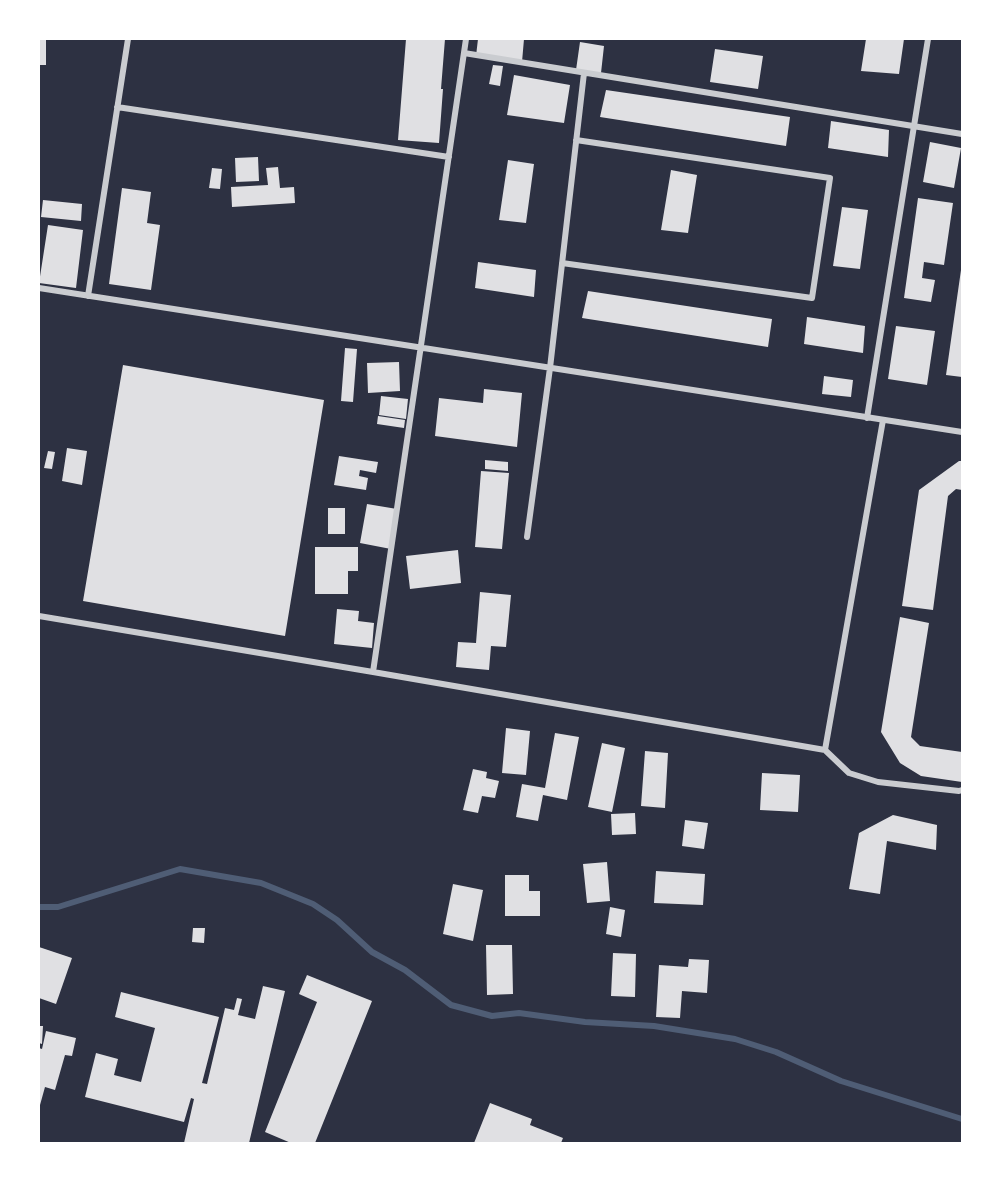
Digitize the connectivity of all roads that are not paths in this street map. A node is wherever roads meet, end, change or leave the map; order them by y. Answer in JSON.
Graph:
{"nodes":[{"id":1,"x":128,"y":39,"type":"edge"},
{"id":2,"x":466,"y":39,"type":"edge"},
{"id":3,"x":928,"y":39,"type":"edge"},
{"id":4,"x":464,"y":53,"type":"junction"},
{"id":5,"x":584,"y":73,"type":"junction"},
{"id":6,"x":117,"y":107,"type":"junction"},
{"id":7,"x":914,"y":127,"type":"junction"},
{"id":8,"x":962,"y":134,"type":"edge"},
{"id":9,"x":576,"y":141,"type":"junction"},
{"id":10,"x":449,"y":158,"type":"junction"},
{"id":11,"x":562,"y":263,"type":"junction"},
{"id":12,"x":39,"y":288,"type":"edge"},
{"id":13,"x":88,"y":296,"type":"junction"},
{"id":14,"x":421,"y":348,"type":"junction"},
{"id":15,"x":550,"y":368,"type":"junction"},
{"id":16,"x":867,"y":418,"type":"junction"},
{"id":17,"x":883,"y":420,"type":"junction"},
{"id":18,"x":962,"y":432,"type":"edge"},
{"id":19,"x":527,"y":537,"type":"dead end"},
{"id":20,"x":39,"y":616,"type":"edge"},
{"id":21,"x":373,"y":672,"type":"junction"},
{"id":22,"x":825,"y":750,"type":"junction"},
{"id":23,"x":962,"y":790,"type":"edge"}],
"edges":[{"from":1,"to":6,"type":"street"},
{"from":2,"to":4,"type":"street"},
{"from":3,"to":7,"type":"street"},
{"from":4,"to":5,"type":"street"},
{"from":4,"to":10,"type":"street"},
{"from":5,"to":7,"type":"street"},
{"from":5,"to":9,"type":"street"},
{"from":6,"to":10,"type":"street"},
{"from":6,"to":13,"type":"street"},
{"from":7,"to":8,"type":"street"},
{"from":7,"to":16,"type":"street"},
{"from":9,"to":11,"type":"street"},
{"from":9,"to":11,"type":"street"},
{"from":10,"to":14,"type":"street"},
{"from":11,"to":15,"type":"street"},
{"from":12,"to":13,"type":"street"},
{"from":13,"to":14,"type":"street"},
{"from":14,"to":15,"type":"street"},
{"from":14,"to":21,"type":"street"},
{"from":15,"to":16,"type":"street"},
{"from":15,"to":19,"type":"street"},
{"from":16,"to":17,"type":"street"},
{"from":17,"to":18,"type":"street"},
{"from":17,"to":22,"type":"street"},
{"from":20,"to":21,"type":"street"},
{"from":21,"to":22,"type":"street"},
{"from":22,"to":23,"type":"street"}]}
